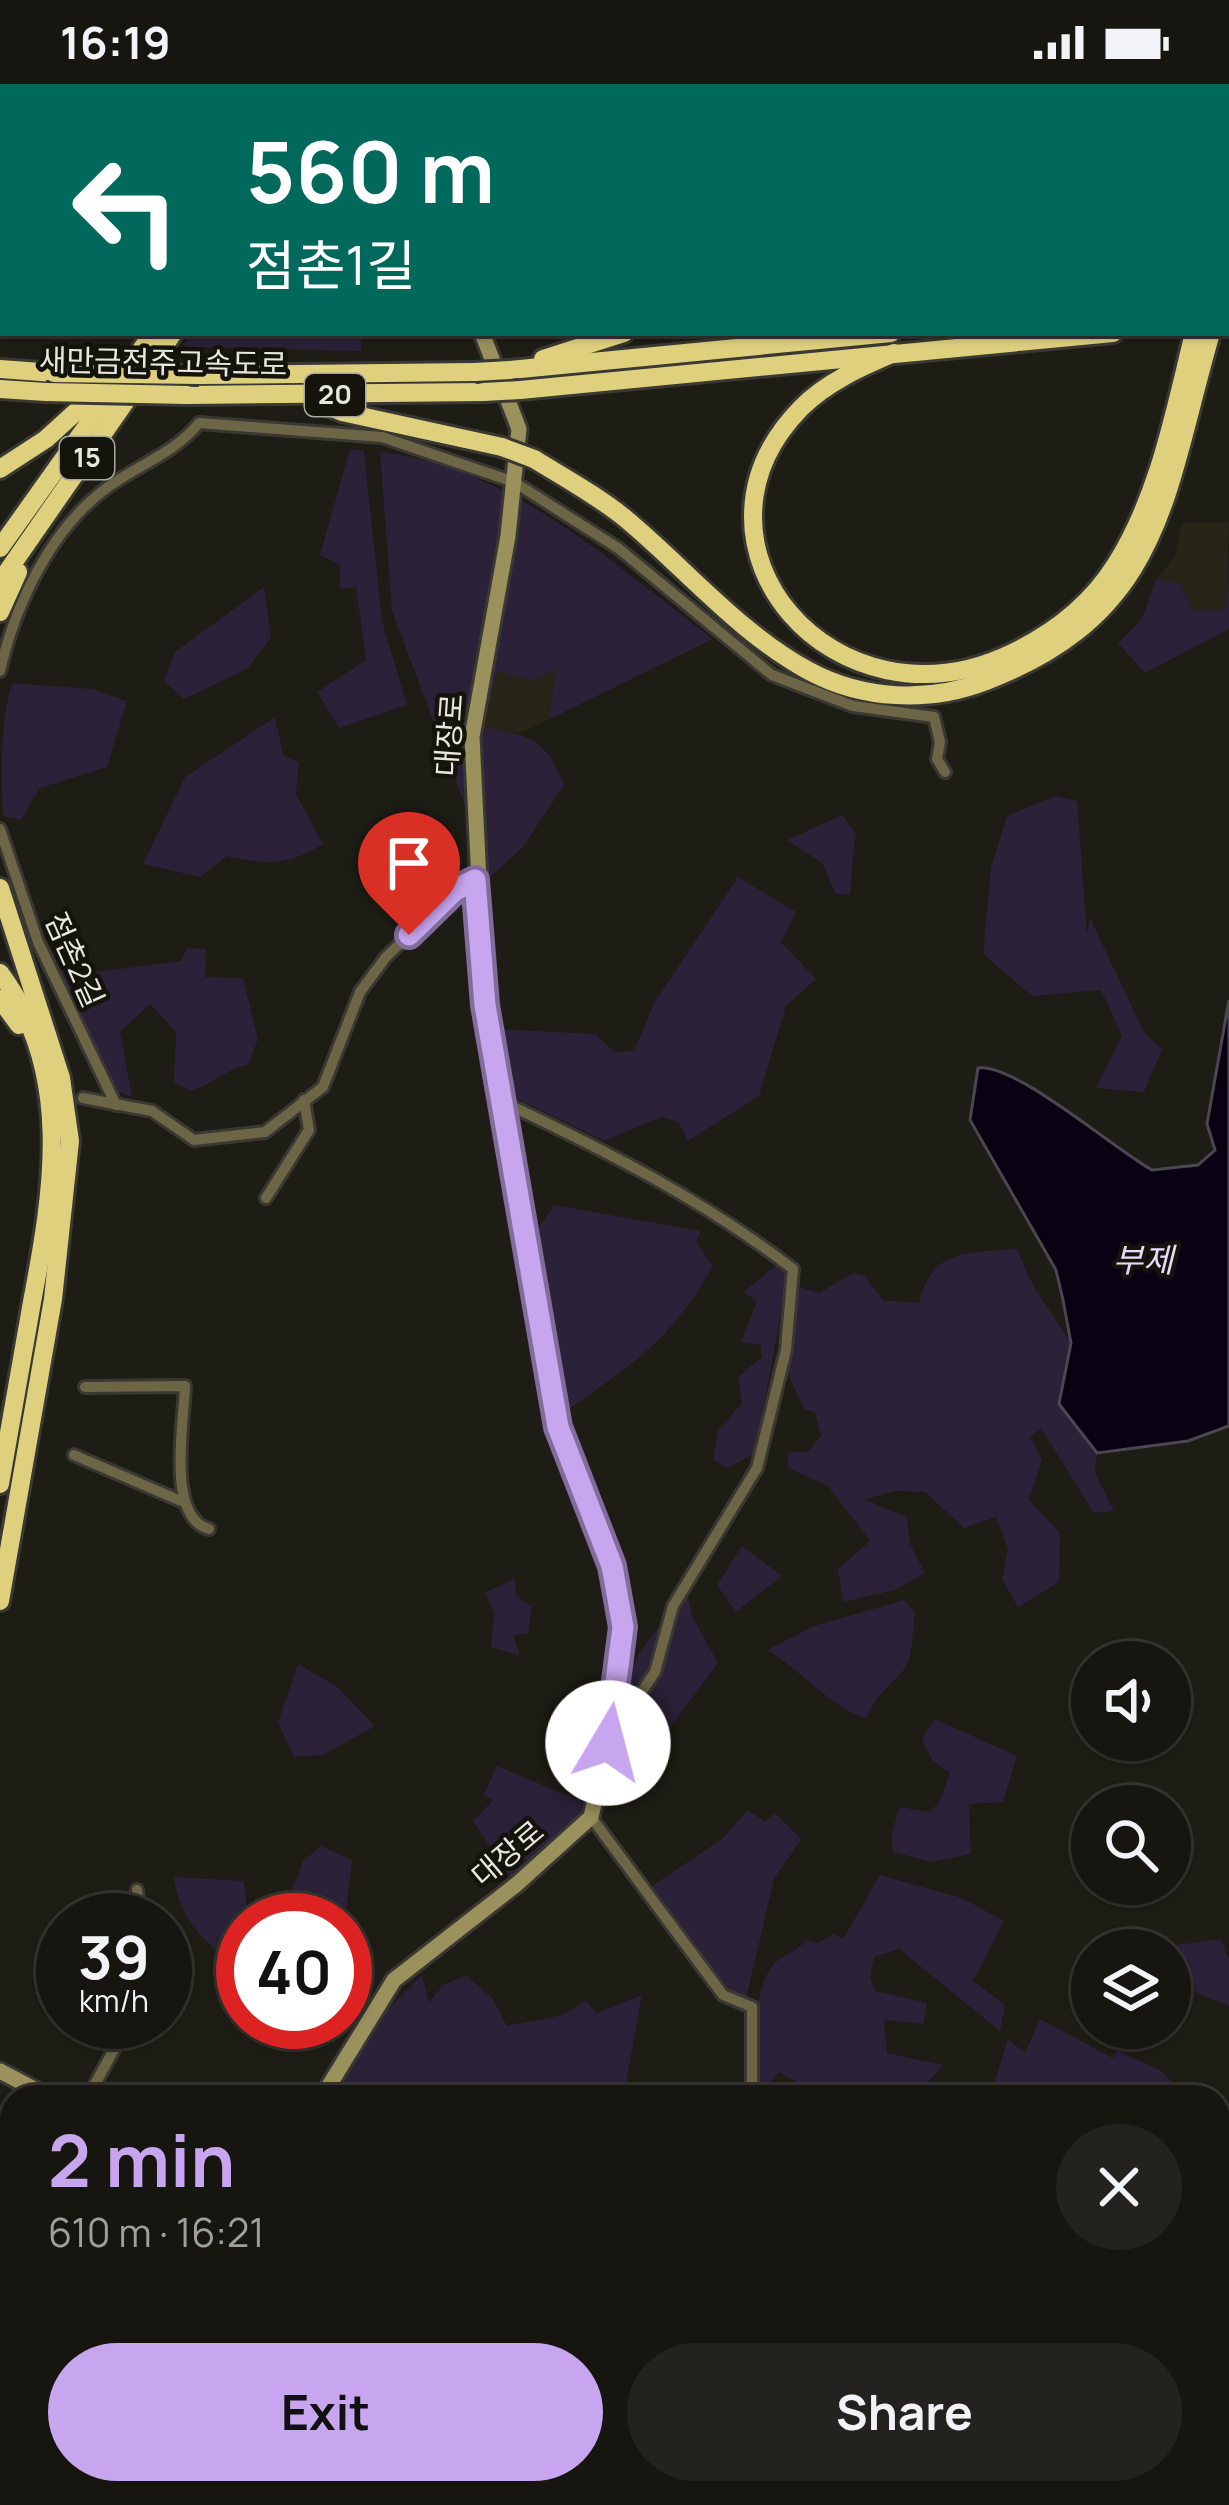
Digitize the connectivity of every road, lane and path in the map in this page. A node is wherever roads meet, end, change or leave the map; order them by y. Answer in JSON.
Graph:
{"nodes":[{"id":1,"x":171,"y":336,"type":"edge"},
{"id":2,"x":483,"y":336,"type":"edge"},
{"id":3,"x":615,"y":336,"type":"edge"},
{"id":4,"x":1047,"y":336,"type":"edge"},
{"id":5,"x":1193,"y":336,"type":"edge"},
{"id":6,"x":1210,"y":336,"type":"edge"},
{"id":7,"x":148,"y":339,"type":"edge"},
{"id":8,"x":893,"y":343,"type":"edge"},
{"id":9,"x":0,"y":369,"type":"edge"},
{"id":10,"x":510,"y":370,"type":"junction"},
{"id":11,"x":0,"y":389,"type":"edge"},
{"id":12,"x":303,"y":396,"type":"junction"},
{"id":13,"x":0,"y":469,"type":"edge"},
{"id":14,"x":514,"y":482,"type":"junction"},
{"id":15,"x":53,"y":506,"type":"junction"},
{"id":16,"x":0,"y":548,"type":"edge"},
{"id":17,"x":0,"y":582,"type":"edge"},
{"id":18,"x":0,"y":612,"type":"edge"},
{"id":19,"x":0,"y":671,"type":"edge"},
{"id":20,"x":945,"y":772,"type":"dead end"},
{"id":21,"x":0,"y":829,"type":"edge"},
{"id":22,"x":475,"y":880,"type":"junction"},
{"id":23,"x":0,"y":888,"type":"edge"},
{"id":24,"x":0,"y":958,"type":"edge"},
{"id":25,"x":0,"y":974,"type":"edge"},
{"id":26,"x":0,"y":999,"type":"edge"},
{"id":27,"x":52,"y":1050,"type":"junction"},
{"id":28,"x":83,"y":1098,"type":"dead end"},
{"id":29,"x":304,"y":1100,"type":"junction"},
{"id":30,"x":503,"y":1102,"type":"junction"},
{"id":31,"x":116,"y":1105,"type":"junction"},
{"id":32,"x":51,"y":1108,"type":"junction"},
{"id":33,"x":266,"y":1198,"type":"dead end"},
{"id":34,"x":85,"y":1387,"type":"dead end"},
{"id":35,"x":74,"y":1455,"type":"dead end"},
{"id":36,"x":0,"y":1484,"type":"edge"},
{"id":37,"x":181,"y":1501,"type":"junction"},
{"id":38,"x":209,"y":1528,"type":"dead end"},
{"id":39,"x":0,"y":1601,"type":"edge"},
{"id":40,"x":608,"y":1743,"type":"junction"},
{"id":41,"x":590,"y":1817,"type":"junction"},
{"id":42,"x":137,"y":1890,"type":"dead end"},
{"id":43,"x":137,"y":1893,"type":"edge"},
{"id":44,"x":114,"y":2049,"type":"edge"},
{"id":45,"x":0,"y":2071,"type":"edge"},
{"id":46,"x":27,"y":2085,"type":"edge"},
{"id":47,"x":95,"y":2085,"type":"edge"},
{"id":48,"x":329,"y":2085,"type":"edge"},
{"id":49,"x":754,"y":2085,"type":"edge"}],
"edges":[{"from":1,"to":15,"type":"highway","number":"15"},
{"from":2,"to":14,"type":"street","name":"대장로"},
{"from":3,"to":10,"type":"highway"},
{"from":4,"to":8,"type":"highway","name":"새만금전주고속도로","number":"20"},
{"from":5,"to":8,"type":"highway"},
{"from":6,"to":12,"type":"highway","bridge":true},
{"from":7,"to":13,"type":"highway"},
{"from":7,"to":16,"type":"highway","number":"15"},
{"from":8,"to":10,"type":"highway","name":"새만금전주고속도로","number":"20"},
{"from":8,"to":12,"type":"highway","name":"새만금전주고속도로","number":"20","bridge":true},
{"from":9,"to":10,"type":"highway","name":"새만금전주고속도로","number":"20","bridge":true},
{"from":11,"to":12,"type":"highway","name":"새만금전주고속도로","number":"20","bridge":true},
{"from":14,"to":19,"type":"street"},
{"from":14,"to":20,"type":"street"},
{"from":14,"to":22,"type":"street","name":"대장로"},
{"from":15,"to":17,"type":"highway","number":"15"},
{"from":15,"to":18,"type":"highway"},
{"from":21,"to":31,"type":"street","name":"점촌2길"},
{"from":22,"to":29,"type":"street"},
{"from":22,"to":30,"type":"street","name":"대장로"},
{"from":23,"to":27,"type":"highway"},
{"from":24,"to":27,"type":"highway"},
{"from":25,"to":32,"type":"highway"},
{"from":26,"to":32,"type":"highway"},
{"from":27,"to":39,"type":"highway"},
{"from":28,"to":31,"type":"street"},
{"from":29,"to":31,"type":"street"},
{"from":29,"to":33,"type":"street"},
{"from":30,"to":40,"type":"street","name":"대장로"},
{"from":30,"to":40,"type":"street"},
{"from":32,"to":36,"type":"highway"},
{"from":34,"to":37,"type":"street"},
{"from":35,"to":37,"type":"street"},
{"from":37,"to":38,"type":"street"},
{"from":40,"to":41,"type":"street","name":"대장로"},
{"from":41,"to":48,"type":"street","name":"대장로"},
{"from":41,"to":49,"type":"street"},
{"from":42,"to":43,"type":"street"},
{"from":44,"to":47,"type":"street"},
{"from":45,"to":46,"type":"street"}]}
